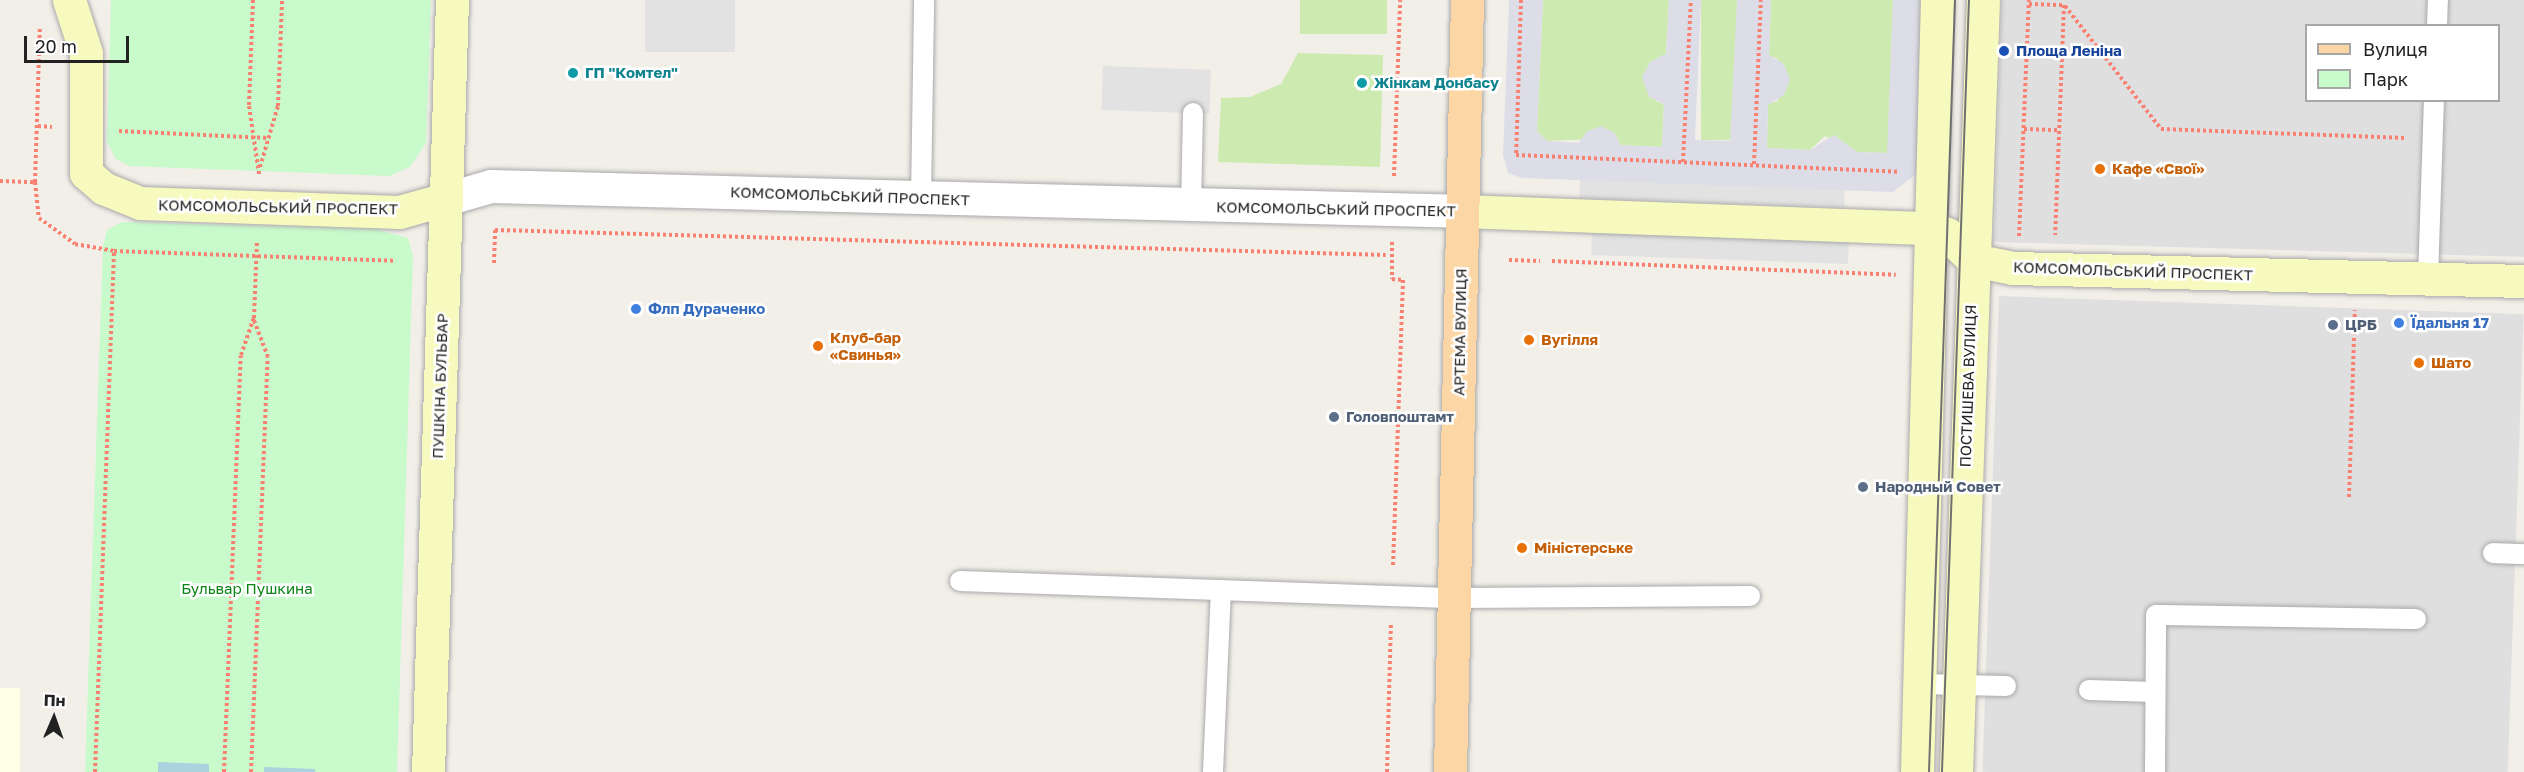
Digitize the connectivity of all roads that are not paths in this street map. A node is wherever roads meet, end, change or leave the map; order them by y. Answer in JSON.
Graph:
{"nodes":[{"id":1,"x":69,"y":0,"type":"edge"},
{"id":2,"x":452,"y":0,"type":"edge"},
{"id":3,"x":924,"y":0,"type":"edge"},
{"id":4,"x":1467,"y":0,"type":"edge"},
{"id":5,"x":1937,"y":0,"type":"edge"},
{"id":6,"x":1983,"y":0,"type":"edge"},
{"id":7,"x":2438,"y":0,"type":"edge"},
{"id":8,"x":2437,"y":24,"type":"edge"},
{"id":9,"x":2434,"y":102,"type":"edge"},
{"id":10,"x":1193,"y":113,"type":"dead end"},
{"id":11,"x":921,"y":198,"type":"junction"},
{"id":12,"x":446,"y":199,"type":"junction"},
{"id":13,"x":1191,"y":207,"type":"junction"},
{"id":14,"x":1462,"y":211,"type":"junction"},
{"id":15,"x":1930,"y":228,"type":"junction"},
{"id":16,"x":1973,"y":260,"type":"junction"},
{"id":17,"x":2428,"y":279,"type":"junction"},
{"id":18,"x":2524,"y":281,"type":"edge"},
{"id":19,"x":2493,"y":553,"type":"dead end"},
{"id":20,"x":2524,"y":554,"type":"edge"},
{"id":21,"x":960,"y":580,"type":"dead end"},
{"id":22,"x":1221,"y":590,"type":"junction"},
{"id":23,"x":1750,"y":596,"type":"dead end"},
{"id":24,"x":1455,"y":598,"type":"junction"},
{"id":25,"x":2416,"y":619,"type":"dead end"},
{"id":26,"x":1919,"y":684,"type":"junction"},
{"id":27,"x":1958,"y":684,"type":"junction"},
{"id":28,"x":2006,"y":686,"type":"dead end"},
{"id":29,"x":2089,"y":690,"type":"dead end"},
{"id":30,"x":2155,"y":692,"type":"junction"},
{"id":31,"x":428,"y":772,"type":"edge"},
{"id":32,"x":1213,"y":772,"type":"edge"},
{"id":33,"x":1450,"y":772,"type":"edge"},
{"id":34,"x":1917,"y":772,"type":"edge"},
{"id":35,"x":1956,"y":772,"type":"edge"},
{"id":36,"x":2155,"y":772,"type":"edge"}],
"edges":[{"from":1,"to":12,"type":"street","name":"КОМСОМОЛЬСЬКИЙ ПРОСПЕКТ"},
{"from":2,"to":12,"type":"street","name":"ПУШКІНА БУЛЬВАР"},
{"from":3,"to":11,"type":"lane"},
{"from":4,"to":14,"type":"main road","name":"АРТЕМА ВУЛИЦЯ"},
{"from":5,"to":15,"type":"street"},
{"from":6,"to":16,"type":"street","name":"ПОСТИШЕВА ВУЛИЦЯ"},
{"from":7,"to":8,"type":"lane"},
{"from":9,"to":17,"type":"lane"},
{"from":10,"to":13,"type":"lane"},
{"from":11,"to":12,"type":"street","name":"КОМСОМОЛЬСЬКИЙ ПРОСПЕКТ"},
{"from":11,"to":13,"type":"street","name":"КОМСОМОЛЬСЬКИЙ ПРОСПЕКТ"},
{"from":12,"to":31,"type":"street","name":"ПУШКІНА БУЛЬВАР"},
{"from":13,"to":14,"type":"street","name":"КОМСОМОЛЬСЬКИЙ ПРОСПЕКТ"},
{"from":14,"to":15,"type":"street","name":"КОМСОМОЛЬСЬКИЙ ПРОСПЕКТ"},
{"from":14,"to":24,"type":"main road","name":"АРТЕМА ВУЛИЦЯ"},
{"from":15,"to":16,"type":"street","name":"КОМСОМОЛЬСЬКИЙ ПРОСПЕКТ"},
{"from":15,"to":26,"type":"street"},
{"from":16,"to":17,"type":"street","name":"КОМСОМОЛЬСЬКИЙ ПРОСПЕКТ"},
{"from":16,"to":27,"type":"street","name":"ПОСТИШЕВА ВУЛИЦЯ"},
{"from":17,"to":18,"type":"street","name":"КОМСОМОЛЬСЬКИЙ ПРОСПЕКТ"},
{"from":19,"to":20,"type":"lane"},
{"from":21,"to":22,"type":"lane"},
{"from":22,"to":24,"type":"lane"},
{"from":22,"to":32,"type":"lane"},
{"from":23,"to":24,"type":"lane"},
{"from":24,"to":33,"type":"main road","name":"АРТЕМА ВУЛИЦЯ"},
{"from":25,"to":30,"type":"lane"},
{"from":26,"to":27,"type":"lane"},
{"from":26,"to":34,"type":"street"},
{"from":27,"to":28,"type":"lane"},
{"from":27,"to":35,"type":"street","name":"ПОСТИШЕВА ВУЛИЦЯ"},
{"from":29,"to":30,"type":"lane"},
{"from":30,"to":36,"type":"lane"}]}
